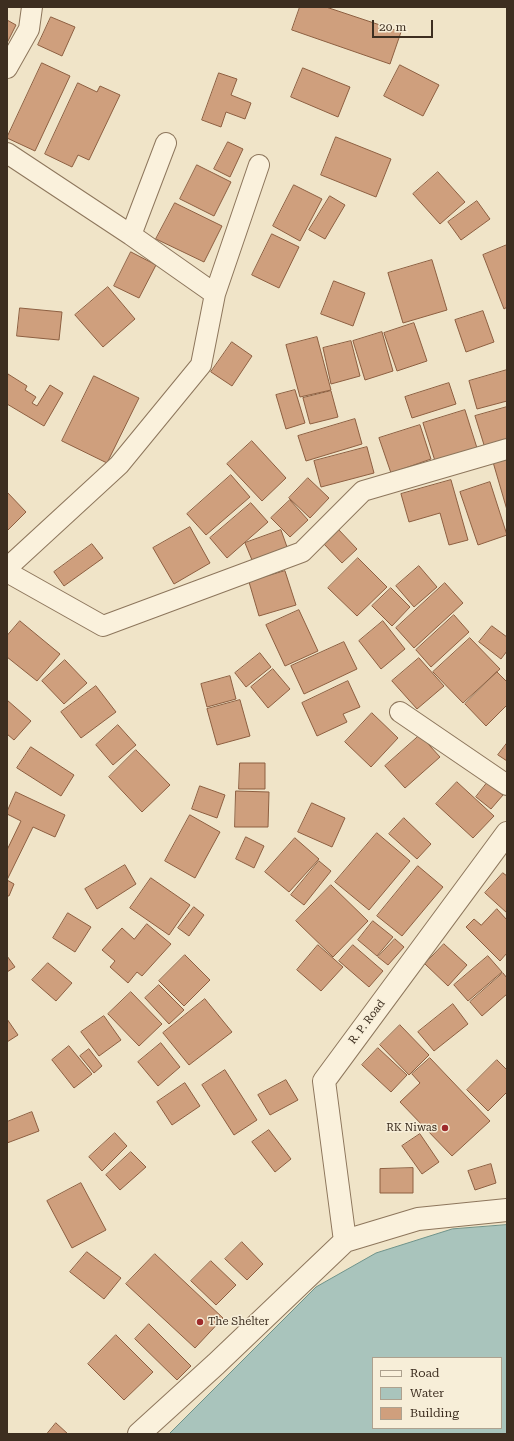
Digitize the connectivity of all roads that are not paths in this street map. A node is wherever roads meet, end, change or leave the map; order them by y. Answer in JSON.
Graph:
{"nodes":[{"id":1,"x":32,"y":7,"type":"edge"},
{"id":2,"x":7,"y":68,"type":"edge"},
{"id":3,"x":166,"y":143,"type":"dead end"},
{"id":4,"x":7,"y":154,"type":"edge"},
{"id":5,"x":259,"y":166,"type":"dead end"},
{"id":6,"x":131,"y":235,"type":"junction"},
{"id":7,"x":215,"y":294,"type":"junction"},
{"id":8,"x":507,"y":449,"type":"edge"},
{"id":9,"x":7,"y":568,"type":"edge"},
{"id":10,"x":7,"y":572,"type":"edge"},
{"id":11,"x":400,"y":712,"type":"dead end"},
{"id":12,"x":507,"y":785,"type":"edge"},
{"id":13,"x":507,"y":834,"type":"edge"},
{"id":14,"x":507,"y":1210,"type":"edge"},
{"id":15,"x":345,"y":1241,"type":"junction"},
{"id":16,"x":139,"y":1434,"type":"edge"}],
"edges":[{"from":1,"to":2,"type":"street"},
{"from":3,"to":6,"type":"street"},
{"from":4,"to":6,"type":"street"},
{"from":5,"to":7,"type":"street"},
{"from":6,"to":7,"type":"street"},
{"from":7,"to":9,"type":"street"},
{"from":8,"to":10,"type":"street"},
{"from":11,"to":12,"type":"street"},
{"from":13,"to":15,"type":"street","name":"R. P. Road"},
{"from":14,"to":15,"type":"street"},
{"from":15,"to":16,"type":"street"}]}
